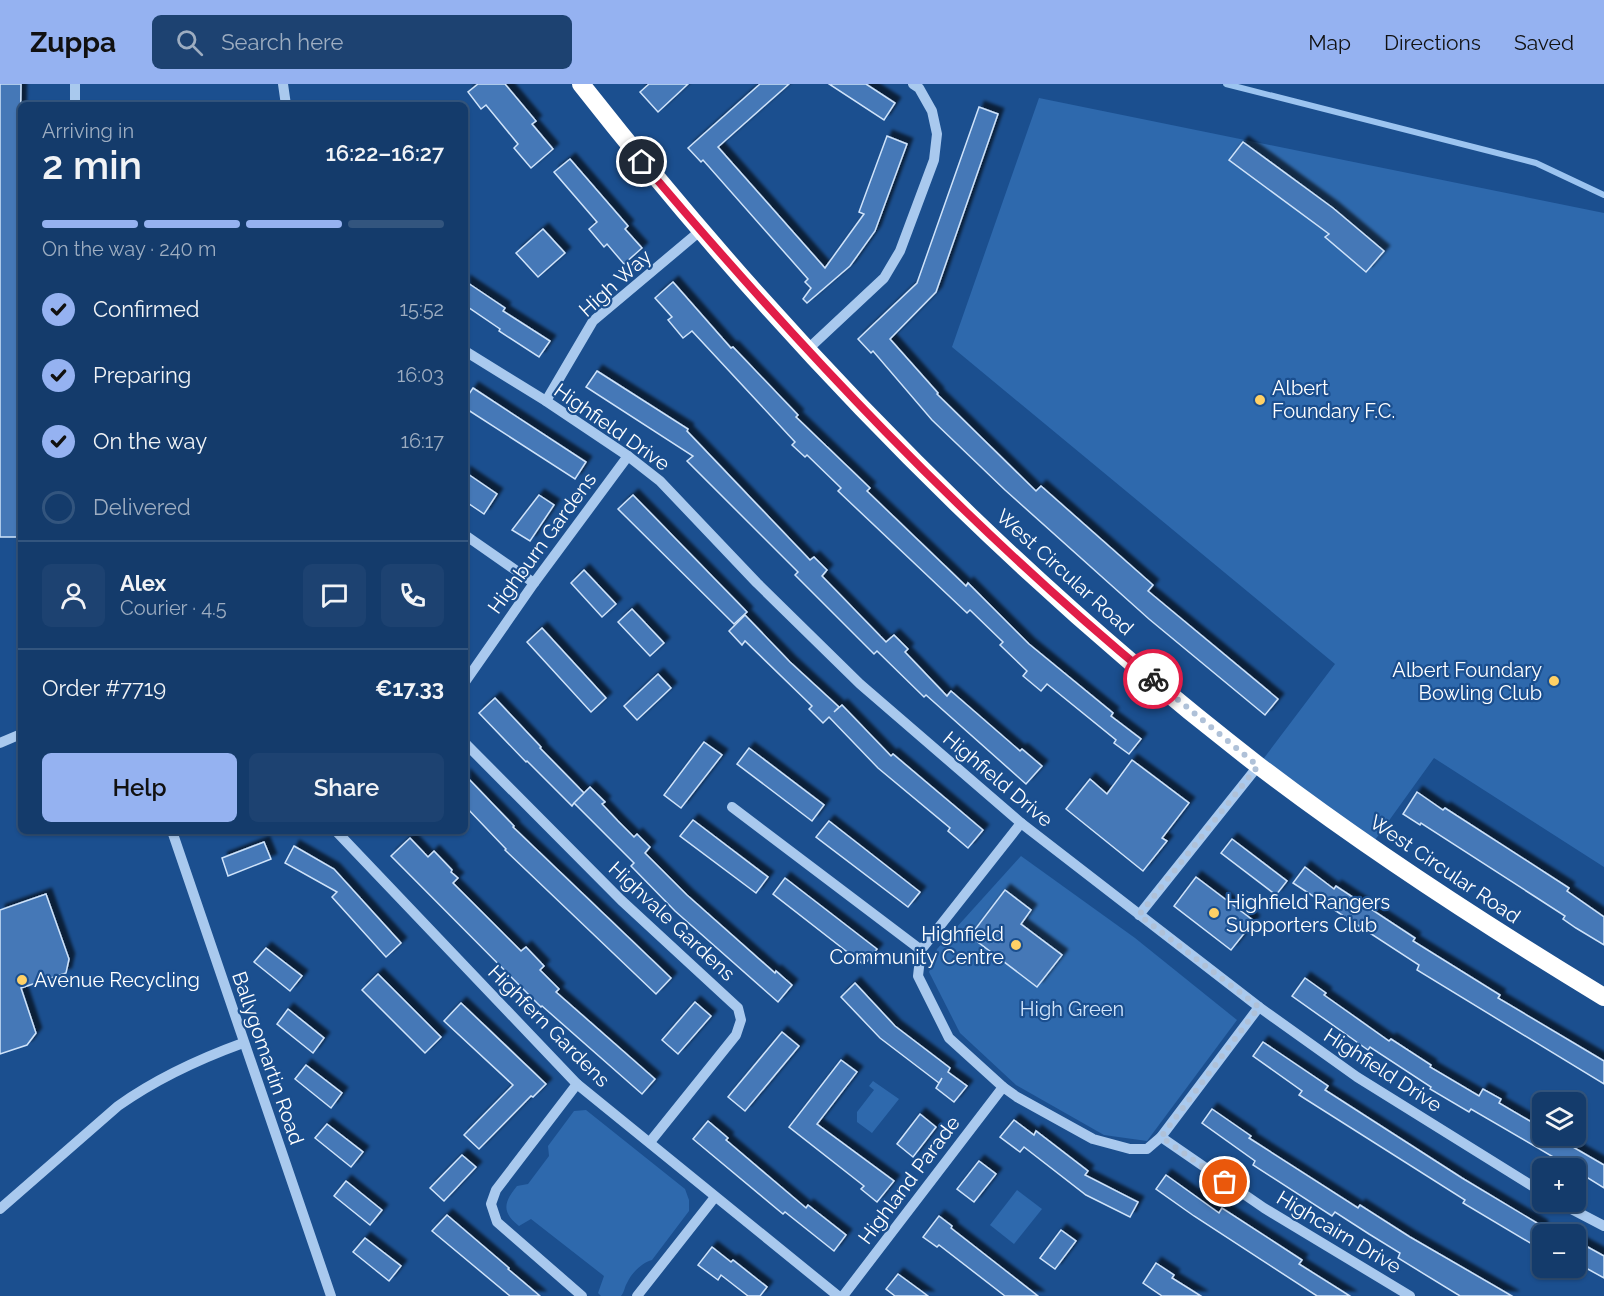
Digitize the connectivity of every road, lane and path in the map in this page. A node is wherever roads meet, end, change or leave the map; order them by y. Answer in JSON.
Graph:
{"nodes":[{"id":1,"x":75,"y":84,"type":"edge"},
{"id":2,"x":283,"y":84,"type":"edge"},
{"id":3,"x":580,"y":84,"type":"edge"},
{"id":4,"x":913,"y":84,"type":"edge"},
{"id":5,"x":75,"y":102,"type":"edge"},
{"id":6,"x":286,"y":102,"type":"edge"},
{"id":7,"x":700,"y":231,"type":"junction"},
{"id":8,"x":807,"y":350,"type":"junction"},
{"id":9,"x":468,"y":353,"type":"edge"},
{"id":10,"x":546,"y":401,"type":"junction"},
{"id":11,"x":628,"y":456,"type":"junction"},
{"id":12,"x":468,"y":537,"type":"edge"},
{"id":13,"x":534,"y":583,"type":"junction"},
{"id":14,"x":468,"y":678,"type":"edge"},
{"id":15,"x":18,"y":735,"type":"edge"},
{"id":16,"x":0,"y":743,"type":"edge"},
{"id":17,"x":468,"y":746,"type":"edge"},
{"id":18,"x":1258,"y":766,"type":"junction"},
{"id":19,"x":732,"y":807,"type":"dead end"},
{"id":20,"x":1021,"y":823,"type":"junction"},
{"id":21,"x":173,"y":834,"type":"edge"},
{"id":22,"x":339,"y":834,"type":"edge"},
{"id":23,"x":1139,"y":915,"type":"junction"},
{"id":24,"x":921,"y":950,"type":"junction"},
{"id":25,"x":1604,"y":997,"type":"edge"},
{"id":26,"x":1259,"y":1007,"type":"junction"},
{"id":27,"x":243,"y":1043,"type":"junction"},
{"id":28,"x":577,"y":1084,"type":"junction"},
{"id":29,"x":1003,"y":1087,"type":"junction"},
{"id":30,"x":1161,"y":1137,"type":"junction"},
{"id":31,"x":650,"y":1142,"type":"junction"},
{"id":32,"x":1532,"y":1186,"type":"edge"},
{"id":33,"x":715,"y":1197,"type":"junction"},
{"id":34,"x":0,"y":1209,"type":"edge"},
{"id":35,"x":1577,"y":1212,"type":"edge"},
{"id":36,"x":1604,"y":1226,"type":"edge"},
{"id":37,"x":331,"y":1296,"type":"edge"},
{"id":38,"x":582,"y":1296,"type":"edge"},
{"id":39,"x":637,"y":1296,"type":"edge"},
{"id":40,"x":838,"y":1296,"type":"edge"},
{"id":41,"x":843,"y":1296,"type":"edge"},
{"id":42,"x":1410,"y":1296,"type":"edge"}],
"edges":[{"from":1,"to":5,"type":"street"},
{"from":2,"to":6,"type":"street"},
{"from":3,"to":7,"type":"highway","name":"West Circular Road"},
{"from":4,"to":8,"type":"street"},
{"from":7,"to":8,"type":"highway","name":"West Circular Road"},
{"from":7,"to":10,"type":"street","name":"High Way"},
{"from":8,"to":18,"type":"highway","name":"West Circular Road"},
{"from":9,"to":10,"type":"street","name":"Highfield Drive"},
{"from":10,"to":11,"type":"street","name":"Highfield Drive"},
{"from":11,"to":13,"type":"street","name":"Highburn Gardens"},
{"from":11,"to":20,"type":"street","name":"Highfield Drive"},
{"from":12,"to":13,"type":"street"},
{"from":13,"to":14,"type":"street","name":"Highburn Gardens"},
{"from":15,"to":16,"type":"street"},
{"from":17,"to":31,"type":"street","name":"Highvale Gardens"},
{"from":18,"to":23,"type":"street"},
{"from":18,"to":25,"type":"highway","name":"West Circular Road"},
{"from":19,"to":24,"type":"street"},
{"from":20,"to":23,"type":"street","name":"Highfield Drive"},
{"from":20,"to":24,"type":"street"},
{"from":21,"to":27,"type":"street","name":"Ballygomartin Road"},
{"from":22,"to":28,"type":"street","name":"Highfern Gardens"},
{"from":23,"to":26,"type":"street","name":"Highfield Drive"},
{"from":24,"to":29,"type":"street"},
{"from":26,"to":30,"type":"street"},
{"from":26,"to":32,"type":"street","name":"Highfield Drive"},
{"from":27,"to":34,"type":"street"},
{"from":27,"to":37,"type":"street","name":"Ballygomartin Road"},
{"from":28,"to":31,"type":"street","name":"Highfern Gardens"},
{"from":28,"to":38,"type":"street"},
{"from":29,"to":30,"type":"street"},
{"from":29,"to":41,"type":"street","name":"Highland Parade"},
{"from":30,"to":42,"type":"street","name":"Highcairn Drive"},
{"from":31,"to":33,"type":"street","name":"Highfern Gardens"},
{"from":33,"to":39,"type":"street"},
{"from":33,"to":40,"type":"street","name":"Highfern Gardens"},
{"from":35,"to":36,"type":"street"}]}
